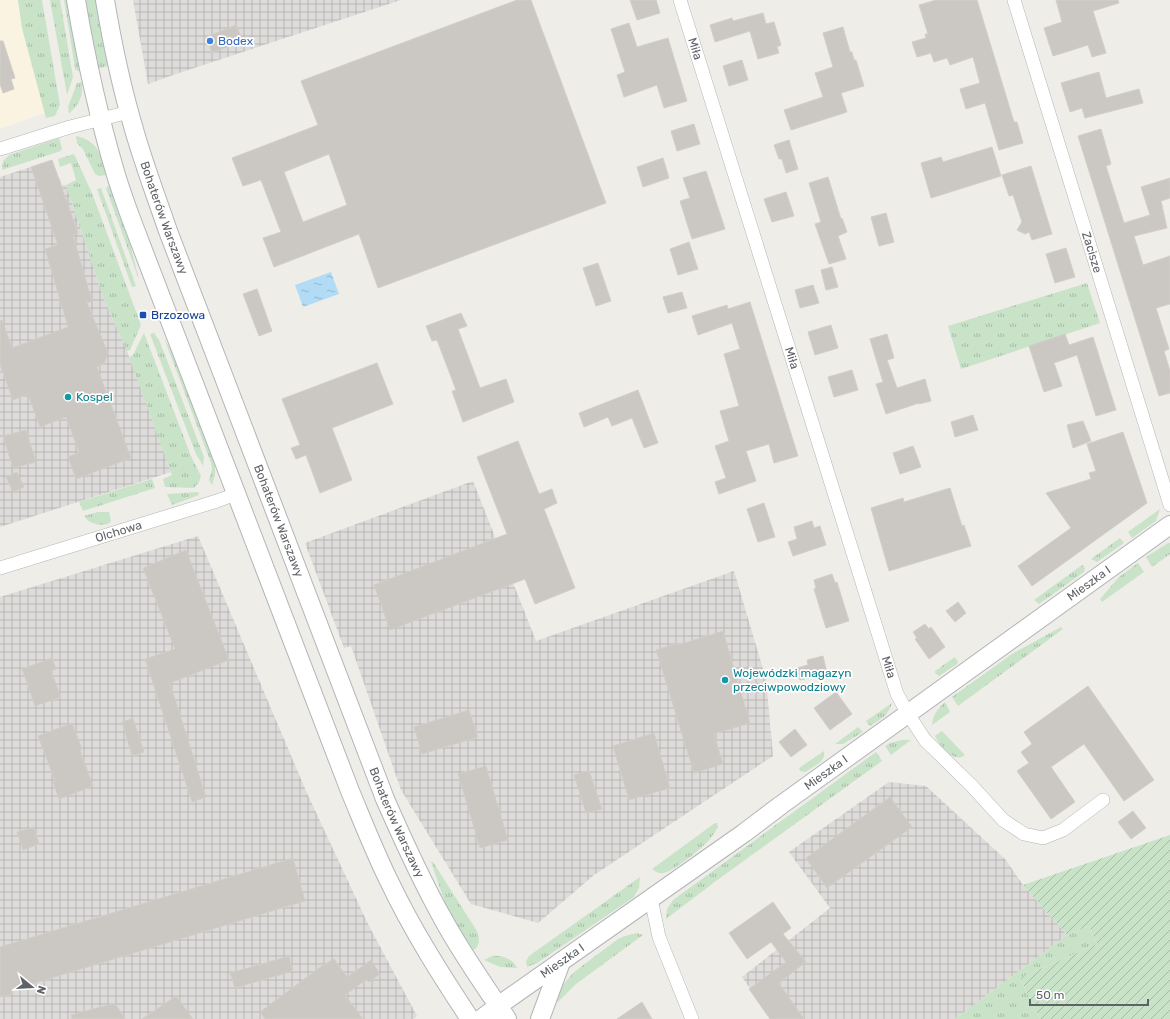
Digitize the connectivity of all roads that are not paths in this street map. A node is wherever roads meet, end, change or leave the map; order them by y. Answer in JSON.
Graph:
{"nodes":[{"id":1,"x":76,"y":0,"type":"edge"},
{"id":2,"x":105,"y":0,"type":"edge"},
{"id":3,"x":680,"y":0,"type":"edge"},
{"id":4,"x":1014,"y":0,"type":"edge"},
{"id":5,"x":129,"y":112,"type":"junction"},
{"id":6,"x":101,"y":119,"type":"junction"},
{"id":7,"x":0,"y":149,"type":"edge"},
{"id":8,"x":236,"y":494,"type":"junction"},
{"id":9,"x":1170,"y":505,"type":"edge"},
{"id":10,"x":1170,"y":525,"type":"edge"},
{"id":11,"x":0,"y":568,"type":"edge"},
{"id":12,"x":908,"y":714,"type":"junction"},
{"id":13,"x":1103,"y":800,"type":"dead end"},
{"id":14,"x":651,"y":899,"type":"junction"},
{"id":15,"x":561,"y":962,"type":"junction"},
{"id":16,"x":503,"y":1012,"type":"edge"},
{"id":17,"x":470,"y":1019,"type":"edge"},
{"id":18,"x":481,"y":1019,"type":"edge"},
{"id":19,"x":540,"y":1019,"type":"edge"},
{"id":20,"x":692,"y":1019,"type":"edge"}],
"edges":[{"from":1,"to":6,"type":"street"},
{"from":2,"to":5,"type":"street","name":"Bohaterów Warszawy"},
{"from":3,"to":12,"type":"street","name":"Miła"},
{"from":4,"to":9,"type":"street","name":"Zacisze"},
{"from":5,"to":6,"type":"street"},
{"from":5,"to":16,"type":"street","name":"Bohaterów Warszawy"},
{"from":6,"to":7,"type":"street"},
{"from":6,"to":8,"type":"street"},
{"from":8,"to":11,"type":"street","name":"Olchowa"},
{"from":8,"to":17,"type":"street"},
{"from":10,"to":12,"type":"street","name":"Mieszka I"},
{"from":12,"to":13,"type":"street","name":"Miła"},
{"from":12,"to":14,"type":"street","name":"Mieszka I"},
{"from":14,"to":15,"type":"street","name":"Mieszka I"},
{"from":14,"to":20,"type":"street"},
{"from":15,"to":16,"type":"street","name":"Mieszka I"},
{"from":15,"to":19,"type":"street"},
{"from":16,"to":18,"type":"street","name":"Mieszka I"}]}
